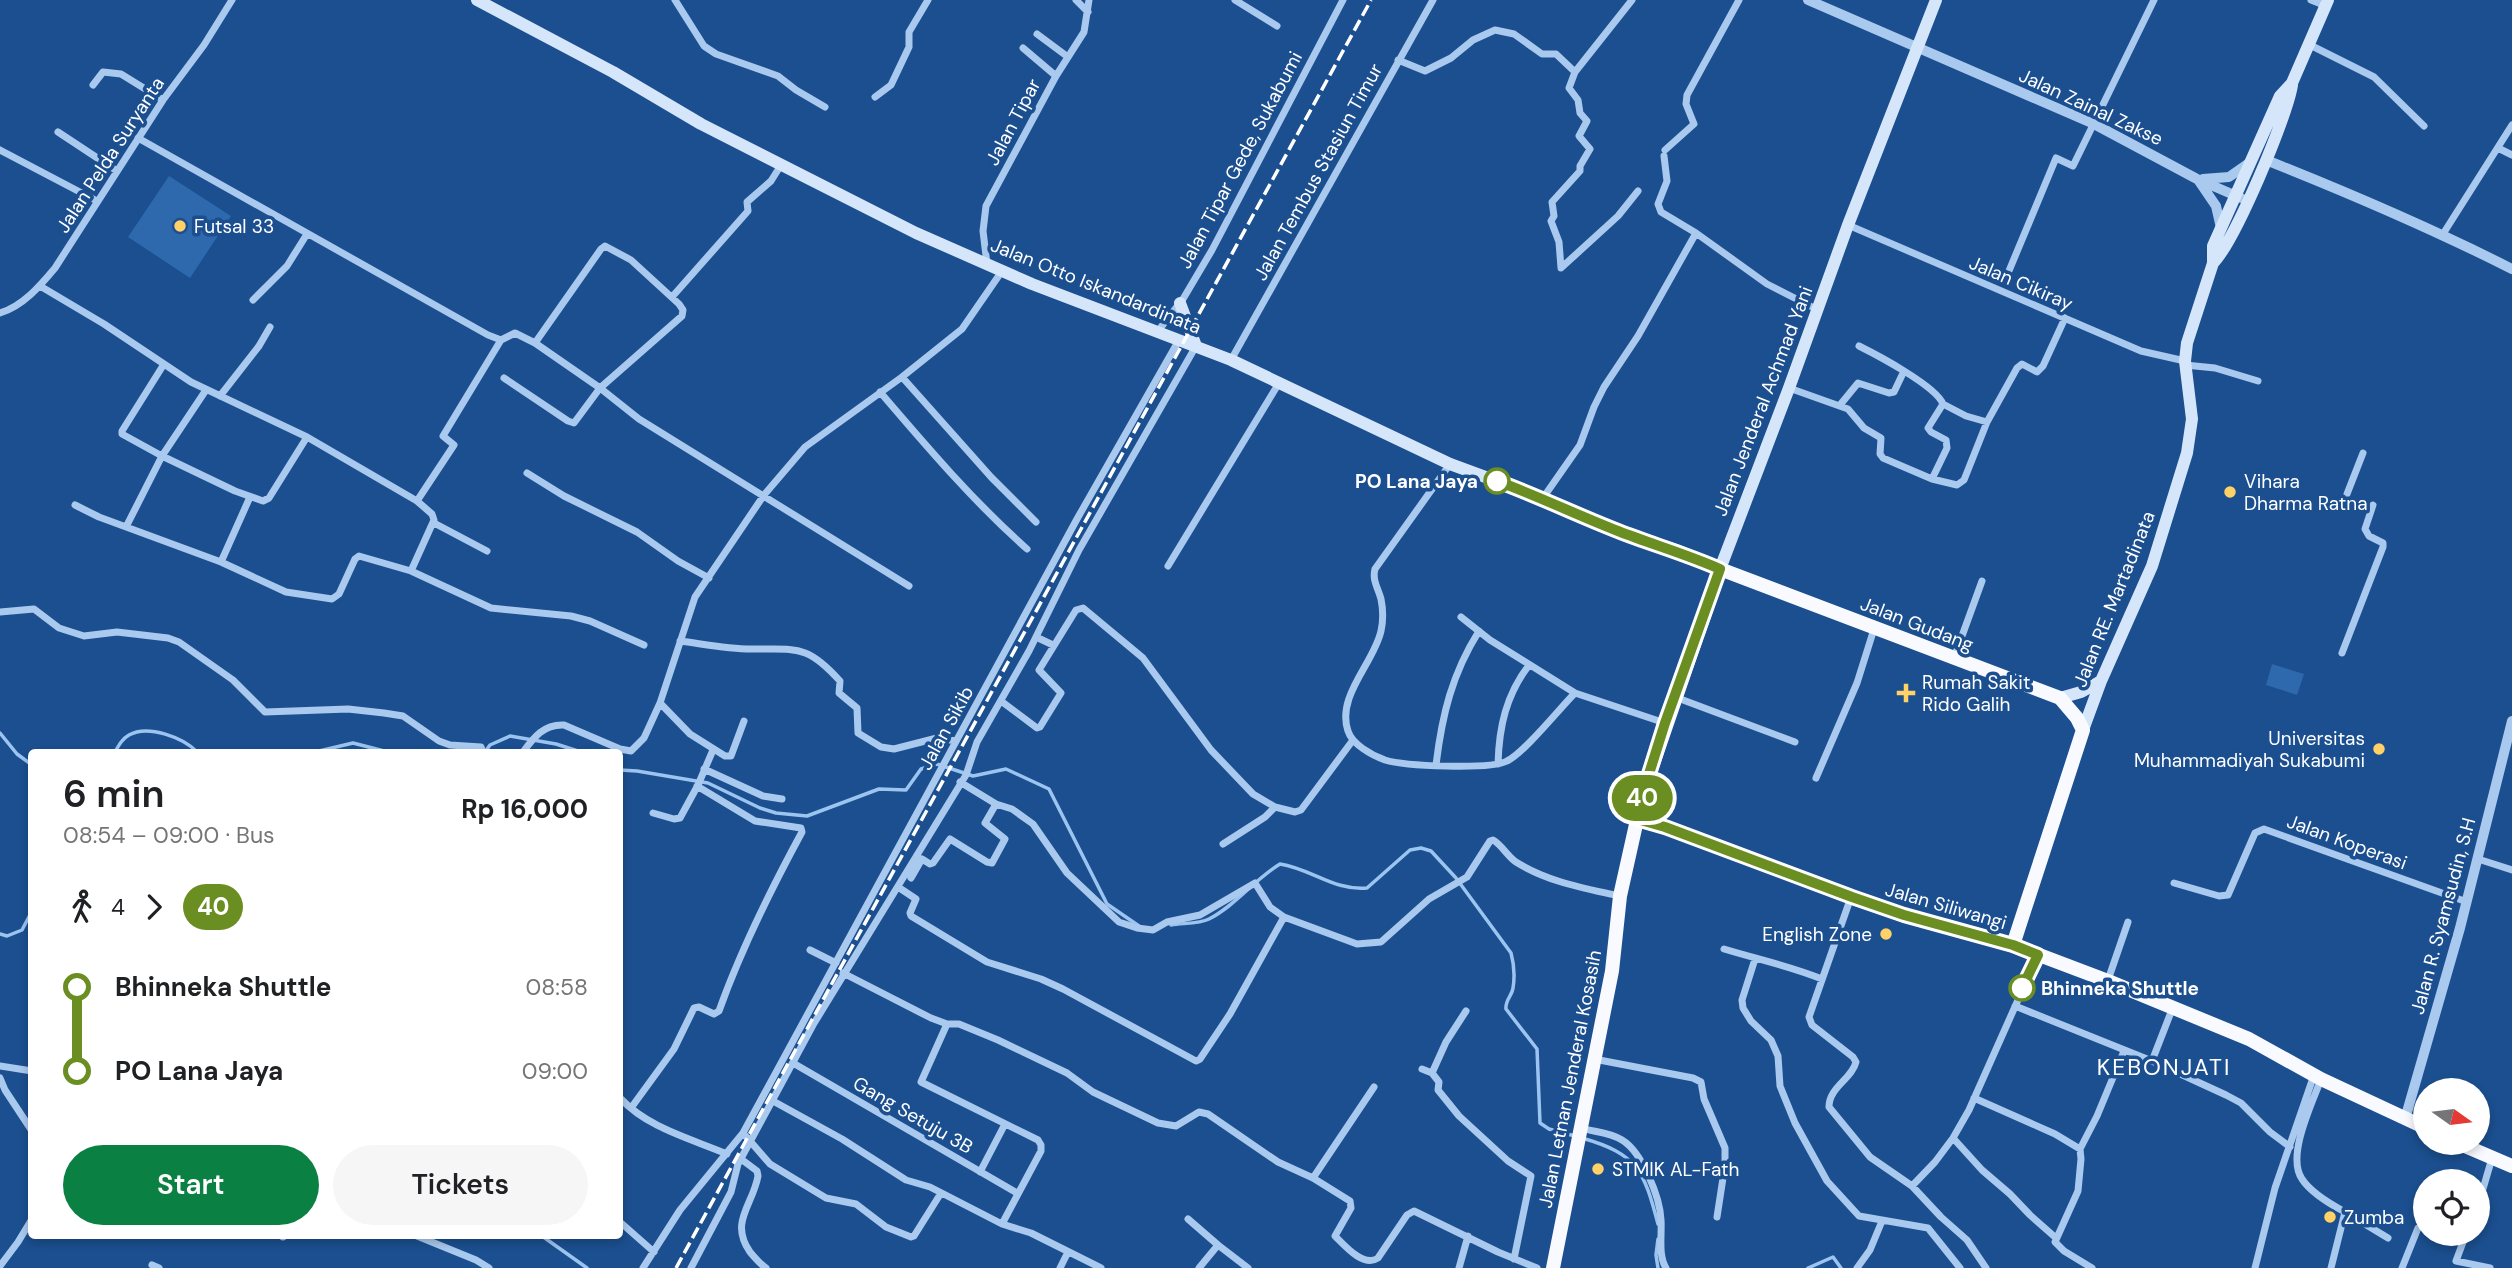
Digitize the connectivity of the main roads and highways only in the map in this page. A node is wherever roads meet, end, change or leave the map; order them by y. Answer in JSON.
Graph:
{"nodes":[{"id":1,"x":477,"y":0,"type":"edge"},
{"id":2,"x":1936,"y":0,"type":"edge"},
{"id":3,"x":2327,"y":3,"type":"edge"},
{"id":4,"x":2241,"y":198,"type":"junction"},
{"id":5,"x":2213,"y":263,"type":"junction"},
{"id":6,"x":1180,"y":303,"type":"road end"},
{"id":7,"x":1196,"y":346,"type":"junction"},
{"id":8,"x":1720,"y":569,"type":"junction"},
{"id":9,"x":2101,"y":681,"type":"junction"},
{"id":10,"x":2060,"y":698,"type":"junction"},
{"id":11,"x":2083,"y":730,"type":"junction"},
{"id":12,"x":1637,"y":819,"type":"junction"},
{"id":13,"x":2013,"y":945,"type":"junction"},
{"id":14,"x":2413,"y":1122,"type":"edge"},
{"id":15,"x":2485,"y":1155,"type":"edge"},
{"id":16,"x":2512,"y":1166,"type":"edge"},
{"id":17,"x":1553,"y":1268,"type":"edge"}],
"edges":[{"from":1,"to":7,"type":"main road","name":"Jalan Otto Iskandardinata"},
{"from":2,"to":8,"type":"main road","name":"Jalan Jenderal Achmad Yani"},
{"from":3,"to":4,"type":"main road","name":"Jalan RE. Martadinata"},
{"from":4,"to":5,"type":"main road","name":"Jalan RE. Martadinata"},
{"from":4,"to":5,"type":"main road","name":"Jalan RE. Martadinata"},
{"from":5,"to":9,"type":"main road","name":"Jalan RE. Martadinata"},
{"from":6,"to":7,"type":"main road"},
{"from":7,"to":8,"type":"main road","name":"Jalan Otto Iskandardinata"},
{"from":8,"to":10,"type":"highway","name":"Jalan Gudang"},
{"from":8,"to":12,"type":"highway","name":"Jalan Jenderal Achmad Yani"},
{"from":9,"to":10,"type":"main road"},
{"from":9,"to":11,"type":"main road","name":"Jalan RE. Martadinata"},
{"from":10,"to":11,"type":"highway"},
{"from":11,"to":13,"type":"highway","name":"Jalan RE. Martadinata"},
{"from":12,"to":13,"type":"highway","name":"Jalan Siliwangi"},
{"from":12,"to":17,"type":"highway","name":"Jalan Letnan Jenderal Kosasih"},
{"from":13,"to":14,"type":"highway","name":"Jalan Siliwangi"},
{"from":15,"to":16,"type":"highway"}]}
